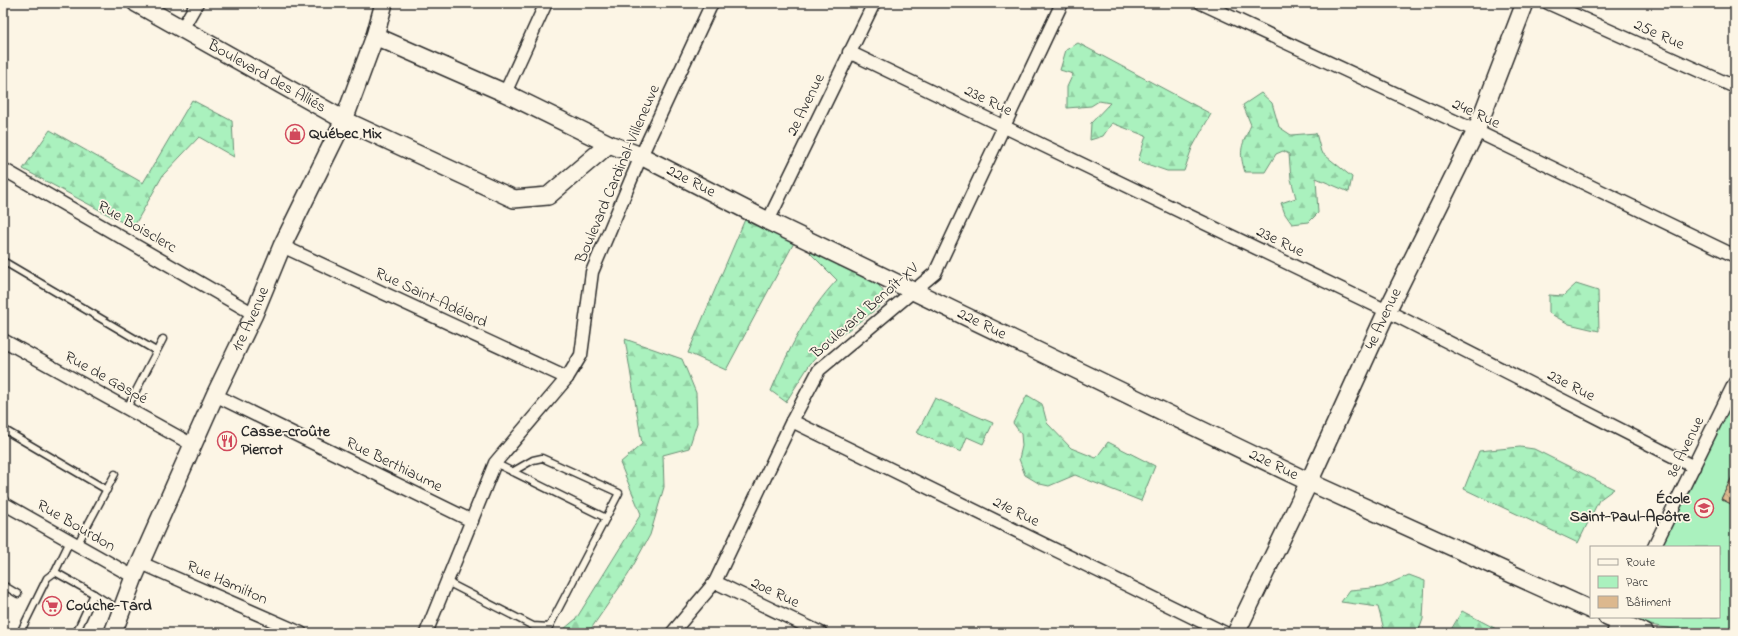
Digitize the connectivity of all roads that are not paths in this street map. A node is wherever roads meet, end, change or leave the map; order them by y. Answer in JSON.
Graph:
{"nodes":[{"id":1,"x":136,"y":3,"type":"edge"},
{"id":2,"x":197,"y":3,"type":"edge"},
{"id":3,"x":384,"y":3,"type":"edge"},
{"id":4,"x":546,"y":3,"type":"edge"},
{"id":5,"x":712,"y":3,"type":"edge"},
{"id":6,"x":874,"y":3,"type":"edge"},
{"id":7,"x":1062,"y":3,"type":"edge"},
{"id":8,"x":1201,"y":3,"type":"edge"},
{"id":9,"x":1525,"y":3,"type":"edge"},
{"id":10,"x":1548,"y":3,"type":"edge"},
{"id":11,"x":182,"y":29,"type":"junction"},
{"id":12,"x":375,"y":36,"type":"junction"},
{"id":13,"x":849,"y":52,"type":"junction"},
{"id":14,"x":1735,"y":87,"type":"edge"},
{"id":15,"x":505,"y":93,"type":"junction"},
{"id":16,"x":344,"y":120,"type":"junction"},
{"id":17,"x":1003,"y":126,"type":"junction"},
{"id":18,"x":1476,"y":131,"type":"junction"},
{"id":19,"x":609,"y":144,"type":"junction"},
{"id":20,"x":641,"y":156,"type":"junction"},
{"id":21,"x":3,"y":169,"type":"edge"},
{"id":22,"x":768,"y":221,"type":"junction"},
{"id":23,"x":282,"y":246,"type":"junction"},
{"id":24,"x":1735,"y":256,"type":"edge"},
{"id":25,"x":3,"y":260,"type":"edge"},
{"id":26,"x":912,"y":290,"type":"junction"},
{"id":27,"x":1387,"y":311,"type":"junction"},
{"id":28,"x":254,"y":314,"type":"junction"},
{"id":29,"x":163,"y":339,"type":"dead end"},
{"id":30,"x":3,"y":340,"type":"edge"},
{"id":31,"x":156,"y":351,"type":"junction"},
{"id":32,"x":567,"y":378,"type":"junction"},
{"id":33,"x":1735,"y":382,"type":"edge"},
{"id":34,"x":215,"y":395,"type":"junction"},
{"id":35,"x":127,"y":408,"type":"junction"},
{"id":36,"x":792,"y":421,"type":"junction"},
{"id":37,"x":3,"y":429,"type":"edge"},
{"id":38,"x":193,"y":445,"type":"junction"},
{"id":39,"x":495,"y":463,"type":"junction"},
{"id":40,"x":1694,"y":467,"type":"junction"},
{"id":41,"x":512,"y":472,"type":"junction"},
{"id":42,"x":115,"y":474,"type":"dead end"},
{"id":43,"x":1309,"y":482,"type":"junction"},
{"id":44,"x":107,"y":490,"type":"junction"},
{"id":45,"x":3,"y":503,"type":"edge"},
{"id":46,"x":606,"y":518,"type":"junction"},
{"id":47,"x":472,"y":521,"type":"junction"},
{"id":48,"x":74,"y":543,"type":"junction"},
{"id":49,"x":1654,"y":546,"type":"edge"},
{"id":50,"x":137,"y":570,"type":"junction"},
{"id":51,"x":55,"y":572,"type":"junction"},
{"id":52,"x":447,"y":582,"type":"junction"},
{"id":53,"x":714,"y":582,"type":"junction"},
{"id":54,"x":3,"y":585,"type":"edge"},
{"id":55,"x":18,"y":594,"type":"dead end"},
{"id":56,"x":94,"y":594,"type":"junction"},
{"id":57,"x":1590,"y":610,"type":"edge"},
{"id":58,"x":121,"y":611,"type":"junction"},
{"id":59,"x":1615,"y":622,"type":"edge"},
{"id":60,"x":20,"y":633,"type":"edge"},
{"id":61,"x":76,"y":633,"type":"edge"},
{"id":62,"x":113,"y":633,"type":"edge"},
{"id":63,"x":301,"y":633,"type":"edge"},
{"id":64,"x":426,"y":633,"type":"edge"},
{"id":65,"x":672,"y":633,"type":"edge"},
{"id":66,"x":821,"y":633,"type":"edge"},
{"id":67,"x":1225,"y":633,"type":"edge"},
{"id":68,"x":1236,"y":633,"type":"edge"},
{"id":69,"x":1645,"y":633,"type":"edge"}],
"edges":[{"from":1,"to":11,"type":"street","name":"Boulevard des Alliés"},
{"from":2,"to":11,"type":"street"},
{"from":3,"to":12,"type":"street","name":"1re Avenue"},
{"from":4,"to":15,"type":"street"},
{"from":5,"to":20,"type":"street","name":"Boulevard Cardinal-Villeneuve"},
{"from":6,"to":13,"type":"street","name":"2e Avenue"},
{"from":7,"to":17,"type":"street","name":"Boulevard Benoît-XV"},
{"from":8,"to":18,"type":"street","name":"24e Rue"},
{"from":9,"to":18,"type":"street","name":"4e Avenue"},
{"from":10,"to":14,"type":"street","name":"25e Rue"},
{"from":11,"to":16,"type":"street","name":"Boulevard des Alliés"},
{"from":12,"to":15,"type":"street","name":"22e Rue"},
{"from":12,"to":16,"type":"street","name":"1re Avenue"},
{"from":13,"to":17,"type":"street","name":"23e Rue"},
{"from":13,"to":22,"type":"street","name":"2e Avenue"},
{"from":15,"to":19,"type":"street","name":"22e Rue"},
{"from":16,"to":19,"type":"street","name":"Boulevard des Alliés"},
{"from":16,"to":23,"type":"street","name":"1re Avenue"},
{"from":17,"to":26,"type":"street","name":"Boulevard Benoît-XV"},
{"from":17,"to":27,"type":"street","name":"23e Rue"},
{"from":18,"to":24,"type":"street","name":"24e Rue"},
{"from":18,"to":27,"type":"street","name":"4e Avenue"},
{"from":19,"to":20,"type":"street","name":"22e Rue"},
{"from":20,"to":22,"type":"street","name":"22e Rue"},
{"from":20,"to":32,"type":"street","name":"Boulevard Cardinal-Villeneuve"},
{"from":21,"to":28,"type":"street","name":"Rue Boisclerc"},
{"from":22,"to":26,"type":"street","name":"22e Rue"},
{"from":23,"to":28,"type":"street","name":"1re Avenue"},
{"from":23,"to":32,"type":"street","name":"Rue Saint-Adélard"},
{"from":25,"to":31,"type":"lane"},
{"from":26,"to":36,"type":"street","name":"Boulevard Benoît-XV"},
{"from":26,"to":43,"type":"street","name":"22e Rue"},
{"from":27,"to":40,"type":"street","name":"23e Rue"},
{"from":27,"to":43,"type":"street","name":"4e Avenue"},
{"from":28,"to":34,"type":"street","name":"1re Avenue"},
{"from":29,"to":31,"type":"lane"},
{"from":30,"to":35,"type":"street","name":"Rue de Gaspé"},
{"from":31,"to":35,"type":"lane"},
{"from":32,"to":39,"type":"street","name":"Boulevard Cardinal-Villeneuve"},
{"from":33,"to":40,"type":"street","name":"8e Avenue"},
{"from":34,"to":38,"type":"street","name":"1re Avenue"},
{"from":34,"to":47,"type":"street","name":"Rue Berthiaume"},
{"from":35,"to":38,"type":"street","name":"Rue de Gaspé"},
{"from":36,"to":53,"type":"street","name":"Boulevard Benoît-XV"},
{"from":36,"to":67,"type":"street","name":"21e Rue"},
{"from":37,"to":44,"type":"lane"},
{"from":38,"to":50,"type":"street","name":"1re Avenue"},
{"from":39,"to":41,"type":"lane"},
{"from":39,"to":47,"type":"street","name":"Boulevard Cardinal-Villeneuve"},
{"from":40,"to":49,"type":"street","name":"8e Avenue"},
{"from":41,"to":46,"type":"lane"},
{"from":41,"to":46,"type":"lane"},
{"from":42,"to":44,"type":"lane"},
{"from":43,"to":57,"type":"street","name":"22e Rue"},
{"from":43,"to":68,"type":"street","name":"4e Avenue"},
{"from":44,"to":48,"type":"lane"},
{"from":45,"to":48,"type":"street","name":"Rue Bourdon"},
{"from":46,"to":52,"type":"lane"},
{"from":47,"to":52,"type":"street","name":"Boulevard Cardinal-Villeneuve"},
{"from":48,"to":50,"type":"street","name":"Rue Bourdon"},
{"from":48,"to":51,"type":"lane"},
{"from":50,"to":58,"type":"street","name":"1re Avenue"},
{"from":50,"to":63,"type":"street","name":"Rue Hamilton"},
{"from":51,"to":56,"type":"lane"},
{"from":51,"to":60,"type":"lane"},
{"from":52,"to":64,"type":"street","name":"Boulevard Cardinal-Villeneuve"},
{"from":53,"to":65,"type":"street","name":"Boulevard Benoît-XV"},
{"from":53,"to":66,"type":"street","name":"20e Rue"},
{"from":54,"to":55,"type":"lane"},
{"from":56,"to":58,"type":"lane"},
{"from":56,"to":61,"type":"lane"},
{"from":58,"to":62,"type":"street","name":"1re Avenue"},
{"from":59,"to":69,"type":"street"}]}
